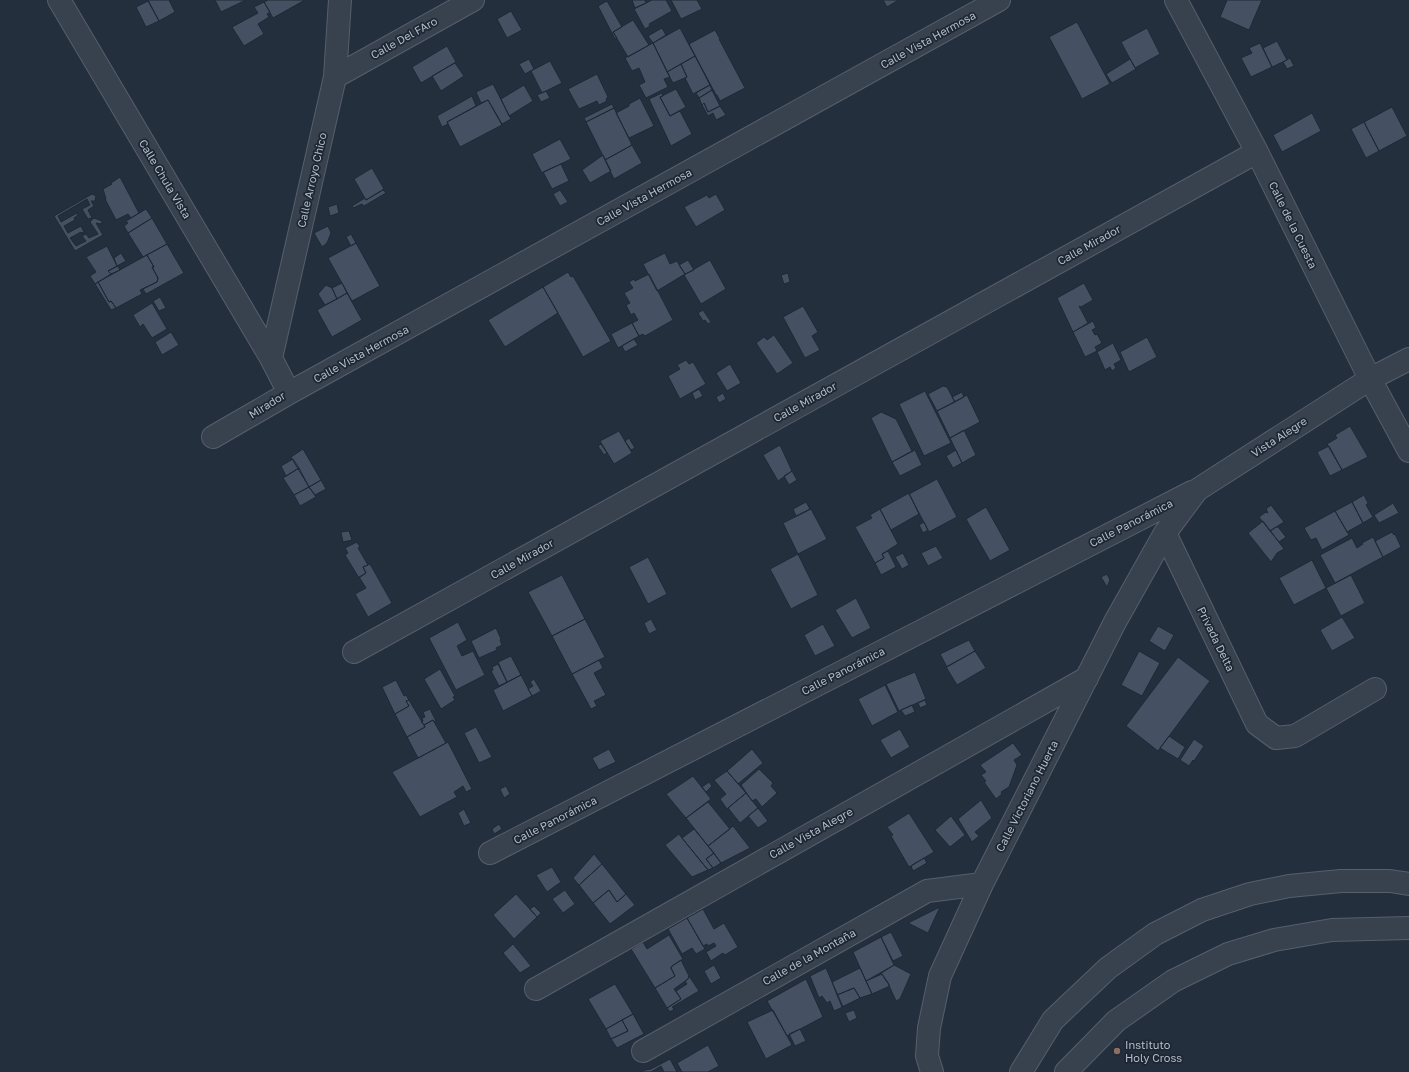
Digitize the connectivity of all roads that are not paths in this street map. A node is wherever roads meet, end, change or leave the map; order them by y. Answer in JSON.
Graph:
{"nodes":[{"id":1,"x":59,"y":0,"type":"edge"},
{"id":2,"x":340,"y":0,"type":"edge"},
{"id":3,"x":473,"y":0,"type":"edge"},
{"id":4,"x":999,"y":0,"type":"edge"},
{"id":5,"x":1176,"y":0,"type":"edge"},
{"id":6,"x":335,"y":77,"type":"junction"},
{"id":7,"x":1257,"y":152,"type":"junction"},
{"id":8,"x":271,"y":358,"type":"junction"},
{"id":9,"x":1409,"y":359,"type":"edge"},
{"id":10,"x":1370,"y":379,"type":"junction"},
{"id":11,"x":289,"y":393,"type":"junction"},
{"id":12,"x":213,"y":437,"type":"dead end"},
{"id":13,"x":1409,"y":451,"type":"edge"},
{"id":14,"x":1196,"y":490,"type":"junction"},
{"id":15,"x":1165,"y":532,"type":"junction"},
{"id":16,"x":354,"y":652,"type":"dead end"},
{"id":17,"x":1086,"y":678,"type":"junction"},
{"id":18,"x":1375,"y":689,"type":"dead end"},
{"id":19,"x":490,"y":853,"type":"dead end"},
{"id":20,"x":982,"y":884,"type":"junction"},
{"id":21,"x":1409,"y":884,"type":"edge"},
{"id":22,"x":1409,"y":928,"type":"edge"},
{"id":23,"x":536,"y":989,"type":"dead end"},
{"id":24,"x":643,"y":1051,"type":"dead end"},
{"id":25,"x":932,"y":1072,"type":"edge"},
{"id":26,"x":1021,"y":1072,"type":"edge"},
{"id":27,"x":1066,"y":1072,"type":"edge"}],
"edges":[{"from":1,"to":8,"type":"street","name":"Calle Chula Vista"},
{"from":2,"to":6,"type":"street","name":"Calle Arroyo Chico"},
{"from":3,"to":6,"type":"street","name":"Calle Del FAro"},
{"from":4,"to":11,"type":"street","name":"Calle Vista Hermosa"},
{"from":5,"to":7,"type":"street","name":"Calle de la Cuesta"},
{"from":6,"to":8,"type":"street","name":"Calle Arroyo Chico"},
{"from":7,"to":10,"type":"street","name":"Calle de la Cuesta"},
{"from":7,"to":16,"type":"street","name":"Calle Mirador"},
{"from":8,"to":11,"type":"street","name":"Mirador"},
{"from":9,"to":10,"type":"street","name":"Vista Alegre"},
{"from":10,"to":13,"type":"street","name":"Calle de la Cuesta"},
{"from":10,"to":14,"type":"street","name":"Vista Alegre"},
{"from":11,"to":12,"type":"street","name":"Mirador"},
{"from":14,"to":15,"type":"street","name":"Vista Alegre"},
{"from":14,"to":19,"type":"street","name":"Calle Panorámica"},
{"from":15,"to":17,"type":"street","name":"Calle Victoriano Huerta"},
{"from":15,"to":18,"type":"street","name":"Privada Delta"},
{"from":17,"to":20,"type":"street","name":"Calle Victoriano Huerta"},
{"from":17,"to":23,"type":"street","name":"Calle Vista Alegre"},
{"from":20,"to":24,"type":"street","name":"Calle de la Montaña"},
{"from":20,"to":25,"type":"street","name":"Calle Victoriano Huerta"},
{"from":21,"to":26,"type":"street"},
{"from":22,"to":27,"type":"street"}]}
